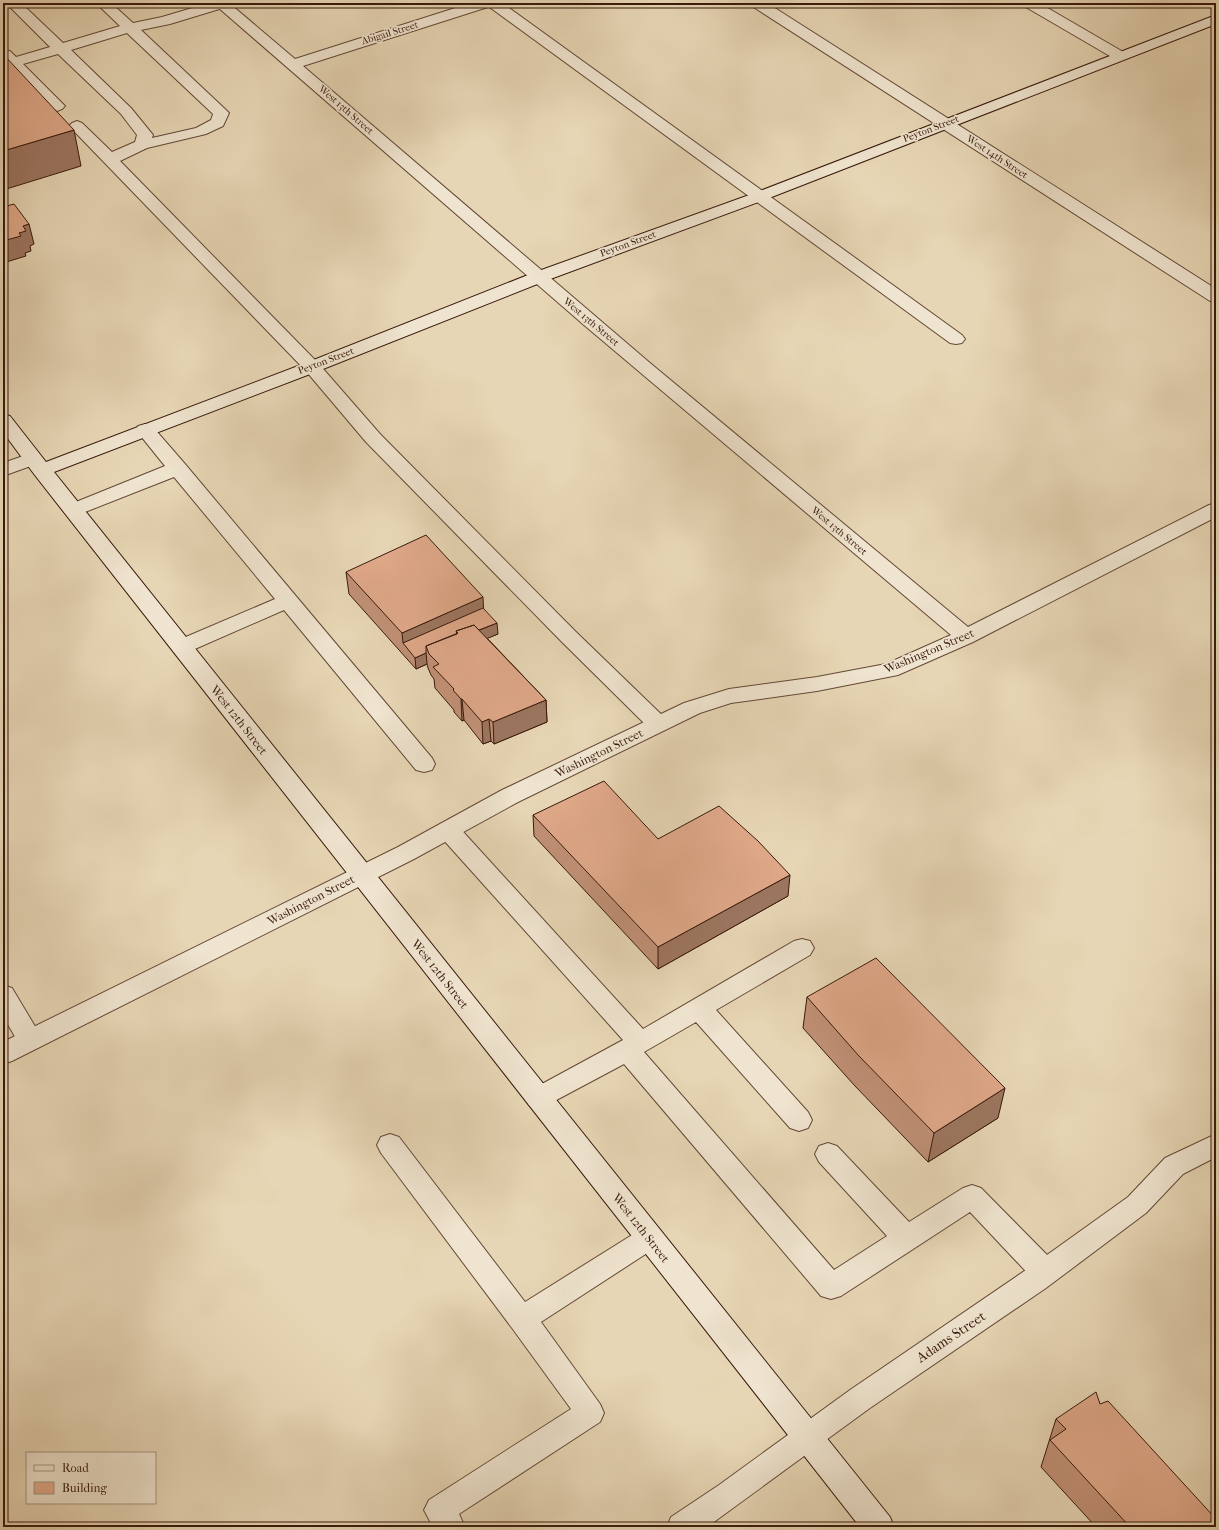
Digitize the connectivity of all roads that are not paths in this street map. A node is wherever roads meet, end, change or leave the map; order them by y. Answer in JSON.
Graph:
{"nodes":[{"id":1,"x":13,"y":3,"type":"edge"},
{"id":2,"x":103,"y":3,"type":"edge"},
{"id":3,"x":486,"y":3,"type":"edge"},
{"id":4,"x":493,"y":3,"type":"edge"},
{"id":5,"x":757,"y":3,"type":"edge"},
{"id":6,"x":1029,"y":3,"type":"edge"},
{"id":7,"x":221,"y":4,"type":"edge"},
{"id":8,"x":1216,"y":19,"type":"edge"},
{"id":9,"x":130,"y":28,"type":"junction"},
{"id":10,"x":60,"y":48,"type":"junction"},
{"id":11,"x":3,"y":52,"type":"edge"},
{"id":12,"x":1120,"y":56,"type":"junction"},
{"id":13,"x":14,"y":62,"type":"junction"},
{"id":14,"x":293,"y":64,"type":"junction"},
{"id":15,"x":57,"y":106,"type":"dead end"},
{"id":16,"x":945,"y":124,"type":"junction"},
{"id":17,"x":77,"y":126,"type":"dead end"},
{"id":18,"x":142,"y":145,"type":"junction"},
{"id":19,"x":110,"y":158,"type":"junction"},
{"id":20,"x":758,"y":197,"type":"junction"},
{"id":21,"x":539,"y":277,"type":"junction"},
{"id":22,"x":1216,"y":297,"type":"edge"},
{"id":23,"x":956,"y":339,"type":"dead end"},
{"id":24,"x":312,"y":367,"type":"junction"},
{"id":25,"x":3,"y":420,"type":"edge"},
{"id":26,"x":145,"y":430,"type":"junction"},
{"id":27,"x":36,"y":464,"type":"junction"},
{"id":28,"x":178,"y":468,"type":"junction"},
{"id":29,"x":3,"y":470,"type":"edge"},
{"id":30,"x":1216,"y":509,"type":"edge"},
{"id":31,"x":73,"y":510,"type":"junction"},
{"id":32,"x":288,"y":601,"type":"junction"},
{"id":33,"x":966,"y":637,"type":"junction"},
{"id":34,"x":181,"y":647,"type":"junction"},
{"id":35,"x":658,"y":724,"type":"junction"},
{"id":36,"x":424,"y":764,"type":"dead end"},
{"id":37,"x":448,"y":830,"type":"junction"},
{"id":38,"x":362,"y":875,"type":"junction"},
{"id":39,"x":802,"y":948,"type":"dead end"},
{"id":40,"x":3,"y":995,"type":"edge"},
{"id":41,"x":699,"y":1008,"type":"junction"},
{"id":42,"x":30,"y":1040,"type":"junction"},
{"id":43,"x":633,"y":1046,"type":"junction"},
{"id":44,"x":3,"y":1054,"type":"edge"},
{"id":45,"x":538,"y":1098,"type":"junction"},
{"id":46,"x":799,"y":1120,"type":"dead end"},
{"id":47,"x":390,"y":1145,"type":"dead end"},
{"id":48,"x":1216,"y":1145,"type":"edge"},
{"id":49,"x":828,"y":1154,"type":"dead end"},
{"id":50,"x":649,"y":1238,"type":"junction"},
{"id":51,"x":907,"y":1239,"type":"junction"},
{"id":52,"x":1045,"y":1272,"type":"junction"},
{"id":53,"x":522,"y":1319,"type":"junction"},
{"id":54,"x":808,"y":1438,"type":"junction"},
{"id":55,"x":450,"y":1527,"type":"edge"},
{"id":56,"x":684,"y":1527,"type":"edge"},
{"id":57,"x":879,"y":1527,"type":"edge"}],
"edges":[{"from":1,"to":10,"type":"street"},
{"from":2,"to":9,"type":"street"},
{"from":3,"to":14,"type":"street","name":"Abigail Street"},
{"from":4,"to":20,"type":"street"},
{"from":5,"to":16,"type":"street","name":"West 14th Street"},
{"from":6,"to":12,"type":"street"},
{"from":7,"to":9,"type":"street"},
{"from":7,"to":14,"type":"street","name":"West 13th Street"},
{"from":8,"to":12,"type":"street","name":"Peyton Street"},
{"from":9,"to":10,"type":"street"},
{"from":9,"to":18,"type":"street"},
{"from":10,"to":13,"type":"street"},
{"from":10,"to":18,"type":"street"},
{"from":11,"to":13,"type":"street"},
{"from":12,"to":16,"type":"street","name":"Peyton Street"},
{"from":13,"to":15,"type":"street"},
{"from":14,"to":21,"type":"street","name":"West 13th Street"},
{"from":16,"to":20,"type":"street","name":"Peyton Street"},
{"from":16,"to":22,"type":"street","name":"West 14th Street"},
{"from":17,"to":19,"type":"street"},
{"from":18,"to":19,"type":"street"},
{"from":19,"to":24,"type":"street"},
{"from":20,"to":21,"type":"street","name":"Peyton Street"},
{"from":20,"to":23,"type":"street"},
{"from":21,"to":24,"type":"street","name":"Peyton Street"},
{"from":21,"to":33,"type":"street","name":"West 13th Street"},
{"from":24,"to":26,"type":"street","name":"Peyton Street"},
{"from":24,"to":35,"type":"street"},
{"from":25,"to":27,"type":"street","name":"West 12th Street"},
{"from":26,"to":27,"type":"street","name":"Peyton Street"},
{"from":26,"to":28,"type":"street"},
{"from":27,"to":29,"type":"street","name":"Peyton Street"},
{"from":27,"to":31,"type":"street","name":"West 12th Street"},
{"from":28,"to":31,"type":"street"},
{"from":28,"to":32,"type":"street"},
{"from":30,"to":33,"type":"street","name":"Washington Street"},
{"from":31,"to":34,"type":"street","name":"West 12th Street"},
{"from":32,"to":34,"type":"street"},
{"from":32,"to":36,"type":"street"},
{"from":33,"to":35,"type":"street","name":"Washington Street"},
{"from":34,"to":38,"type":"street","name":"West 12th Street"},
{"from":35,"to":37,"type":"street","name":"Washington Street"},
{"from":37,"to":38,"type":"street","name":"Washington Street"},
{"from":37,"to":43,"type":"street"},
{"from":38,"to":42,"type":"street","name":"Washington Street"},
{"from":38,"to":45,"type":"street","name":"West 12th Street"},
{"from":39,"to":41,"type":"street"},
{"from":40,"to":42,"type":"street"},
{"from":41,"to":43,"type":"street"},
{"from":41,"to":46,"type":"street"},
{"from":42,"to":44,"type":"street","name":"Washington Street"},
{"from":43,"to":45,"type":"street"},
{"from":43,"to":51,"type":"street"},
{"from":45,"to":50,"type":"street","name":"West 12th Street"},
{"from":47,"to":53,"type":"street"},
{"from":48,"to":52,"type":"street","name":"Adams Street"},
{"from":49,"to":51,"type":"street"},
{"from":50,"to":53,"type":"street"},
{"from":50,"to":54,"type":"street","name":"West 12th Street"},
{"from":51,"to":52,"type":"street"},
{"from":52,"to":54,"type":"street","name":"Adams Street"},
{"from":53,"to":55,"type":"street"},
{"from":54,"to":56,"type":"street","name":"Adams Street"},
{"from":54,"to":57,"type":"street","name":"West 12th Street"}]}
